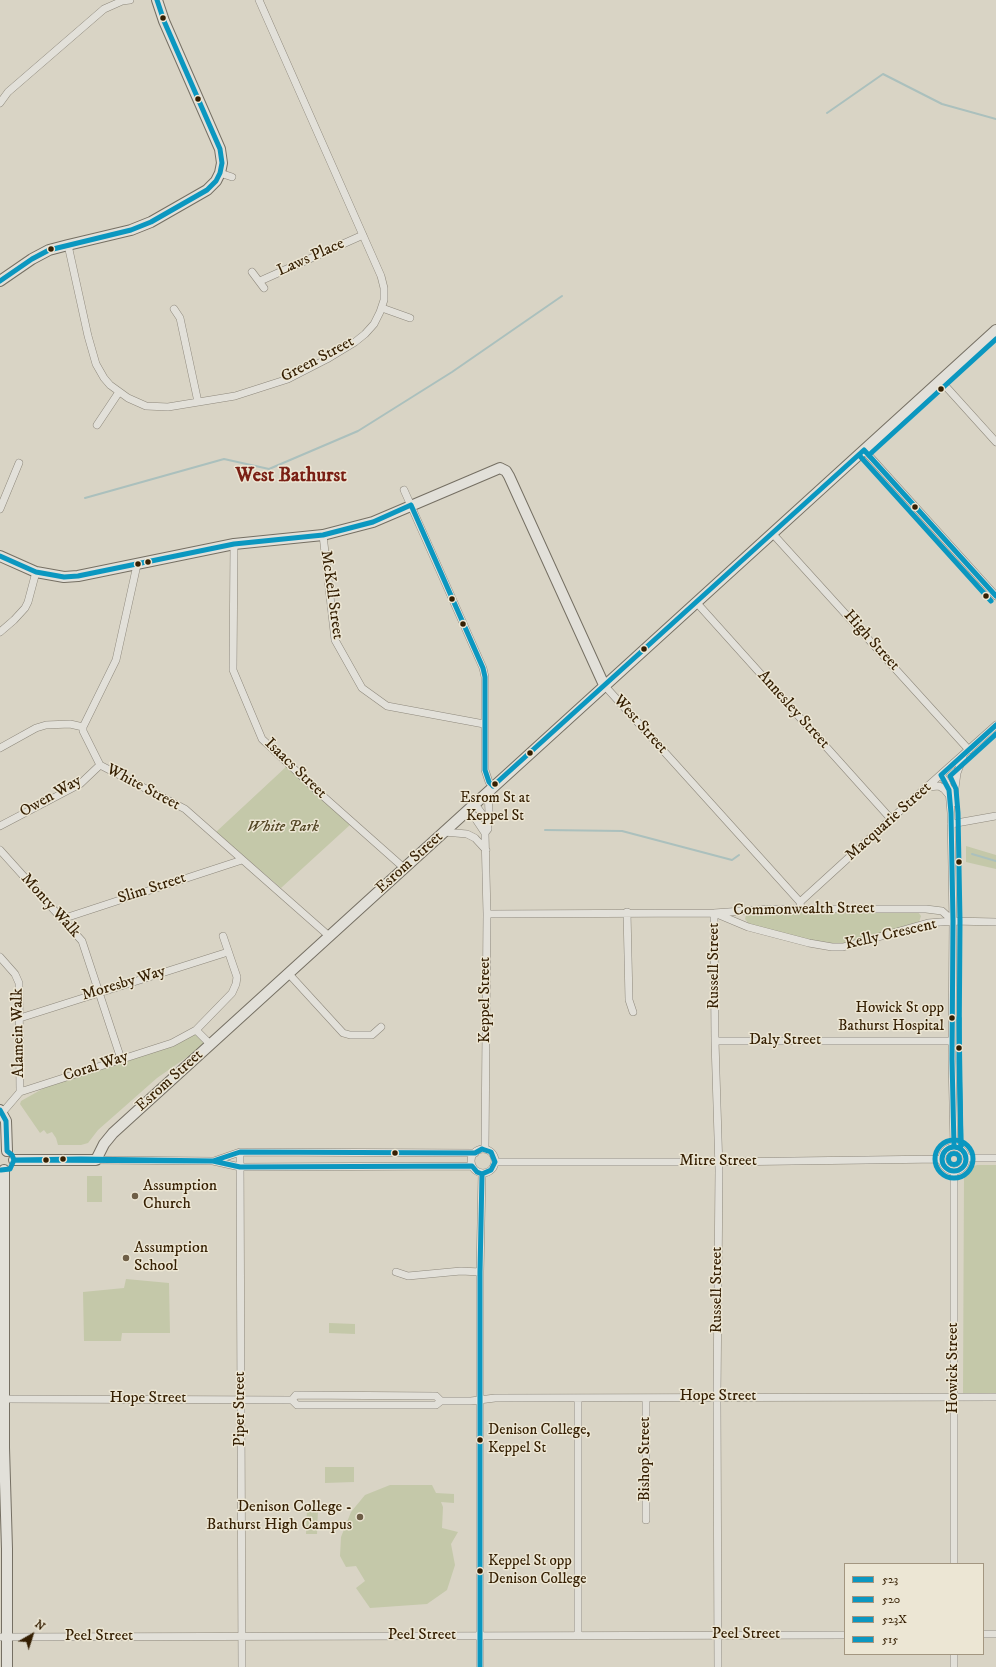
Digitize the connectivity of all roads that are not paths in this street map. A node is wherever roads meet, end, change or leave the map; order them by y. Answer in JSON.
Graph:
{"nodes":[{"id":1,"x":130,"y":0,"type":"edge"},
{"id":2,"x":157,"y":0,"type":"edge"},
{"id":3,"x":259,"y":0,"type":"edge"},
{"id":4,"x":0,"y":103,"type":"edge"},
{"id":5,"x":220,"y":173,"type":"junction"},
{"id":6,"x":232,"y":177,"type":"dead end"},
{"id":7,"x":363,"y":235,"type":"junction"},
{"id":8,"x":68,"y":244,"type":"junction"},
{"id":9,"x":252,"y":272,"type":"dead end"},
{"id":10,"x":0,"y":281,"type":"edge"},
{"id":11,"x":260,"y":281,"type":"junction"},
{"id":12,"x":264,"y":288,"type":"dead end"},
{"id":13,"x":382,"y":308,"type":"junction"},
{"id":14,"x":174,"y":309,"type":"dead end"},
{"id":15,"x":410,"y":318,"type":"dead end"},
{"id":16,"x":996,"y":330,"type":"edge"},
{"id":17,"x":940,"y":380,"type":"junction"},
{"id":18,"x":119,"y":392,"type":"junction"},
{"id":19,"x":198,"y":402,"type":"junction"},
{"id":20,"x":97,"y":424,"type":"dead end"},
{"id":21,"x":996,"y":442,"type":"edge"},
{"id":22,"x":864,"y":450,"type":"junction"},
{"id":23,"x":19,"y":462,"type":"dead end"},
{"id":24,"x":404,"y":490,"type":"dead end"},
{"id":25,"x":411,"y":505,"type":"junction"},
{"id":26,"x":0,"y":509,"type":"edge"},
{"id":27,"x":772,"y":533,"type":"junction"},
{"id":28,"x":323,"y":535,"type":"junction"},
{"id":29,"x":234,"y":544,"type":"junction"},
{"id":30,"x":0,"y":556,"type":"edge"},
{"id":31,"x":137,"y":565,"type":"junction"},
{"id":32,"x":36,"y":572,"type":"junction"},
{"id":33,"x":996,"y":596,"type":"edge"},
{"id":34,"x":696,"y":602,"type":"junction"},
{"id":35,"x":0,"y":632,"type":"edge"},
{"id":36,"x":604,"y":685,"type":"junction"},
{"id":37,"x":484,"y":724,"type":"junction"},
{"id":38,"x":996,"y":725,"type":"edge"},
{"id":39,"x":83,"y":727,"type":"junction"},
{"id":40,"x":0,"y":748,"type":"edge"},
{"id":41,"x":967,"y":751,"type":"junction"},
{"id":42,"x":100,"y":765,"type":"junction"},
{"id":43,"x":943,"y":773,"type":"junction"},
{"id":44,"x":955,"y":785,"type":"junction"},
{"id":45,"x":927,"y":787,"type":"junction"},
{"id":46,"x":490,"y":789,"type":"junction"},
{"id":47,"x":949,"y":795,"type":"junction"},
{"id":48,"x":472,"y":806,"type":"junction"},
{"id":49,"x":951,"y":813,"type":"junction"},
{"id":50,"x":996,"y":816,"type":"edge"},
{"id":51,"x":891,"y":819,"type":"junction"},
{"id":52,"x":487,"y":821,"type":"junction"},
{"id":53,"x":951,"y":824,"type":"junction"},
{"id":54,"x":0,"y":826,"type":"edge"},
{"id":55,"x":444,"y":832,"type":"junction"},
{"id":56,"x":485,"y":833,"type":"junction"},
{"id":57,"x":0,"y":850,"type":"edge"},
{"id":58,"x":486,"y":850,"type":"junction"},
{"id":59,"x":242,"y":860,"type":"junction"},
{"id":60,"x":404,"y":868,"type":"junction"},
{"id":61,"x":800,"y":906,"type":"junction"},
{"id":62,"x":926,"y":909,"type":"junction"},
{"id":63,"x":627,"y":912,"type":"junction"},
{"id":64,"x":714,"y":913,"type":"junction"},
{"id":65,"x":487,"y":914,"type":"junction"},
{"id":66,"x":62,"y":919,"type":"junction"},
{"id":67,"x":953,"y":921,"type":"junction"},
{"id":68,"x":996,"y":922,"type":"edge"},
{"id":69,"x":928,"y":923,"type":"junction"},
{"id":70,"x":223,"y":936,"type":"dead end"},
{"id":71,"x":329,"y":936,"type":"junction"},
{"id":72,"x":228,"y":952,"type":"junction"},
{"id":73,"x":0,"y":957,"type":"edge"},
{"id":74,"x":289,"y":974,"type":"junction"},
{"id":75,"x":99,"y":992,"type":"junction"},
{"id":76,"x":633,"y":1012,"type":"dead end"},
{"id":77,"x":20,"y":1018,"type":"junction"},
{"id":78,"x":381,"y":1027,"type":"dead end"},
{"id":79,"x":196,"y":1030,"type":"junction"},
{"id":80,"x":715,"y":1041,"type":"junction"},
{"id":81,"x":952,"y":1041,"type":"junction"},
{"id":82,"x":211,"y":1045,"type":"junction"},
{"id":83,"x":121,"y":1059,"type":"junction"},
{"id":84,"x":20,"y":1092,"type":"junction"},
{"id":85,"x":1,"y":1111,"type":"edge"},
{"id":86,"x":954,"y":1146,"type":"junction"},
{"id":87,"x":485,"y":1150,"type":"junction"},
{"id":88,"x":3,"y":1151,"type":"edge"},
{"id":89,"x":240,"y":1152,"type":"junction"},
{"id":90,"x":475,"y":1152,"type":"junction"},
{"id":91,"x":966,"y":1158,"type":"junction"},
{"id":92,"x":996,"y":1158,"type":"edge"},
{"id":93,"x":941,"y":1159,"type":"junction"},
{"id":94,"x":14,"y":1160,"type":"junction"},
{"id":95,"x":96,"y":1160,"type":"junction"},
{"id":96,"x":214,"y":1161,"type":"junction"},
{"id":97,"x":495,"y":1162,"type":"junction"},
{"id":98,"x":719,"y":1162,"type":"junction"},
{"id":99,"x":472,"y":1166,"type":"junction"},
{"id":100,"x":240,"y":1167,"type":"junction"},
{"id":101,"x":2,"y":1170,"type":"edge"},
{"id":102,"x":954,"y":1171,"type":"junction"},
{"id":103,"x":482,"y":1174,"type":"junction"},
{"id":104,"x":396,"y":1272,"type":"dead end"},
{"id":105,"x":480,"y":1272,"type":"junction"},
{"id":106,"x":2,"y":1387,"type":"edge"},
{"id":107,"x":717,"y":1397,"type":"junction"},
{"id":108,"x":954,"y":1397,"type":"junction"},
{"id":109,"x":578,"y":1398,"type":"junction"},
{"id":110,"x":646,"y":1398,"type":"junction"},
{"id":111,"x":996,"y":1398,"type":"edge"},
{"id":112,"x":4,"y":1399,"type":"junction"},
{"id":113,"x":240,"y":1399,"type":"junction"},
{"id":114,"x":481,"y":1399,"type":"junction"},
{"id":115,"x":2,"y":1448,"type":"edge"},
{"id":116,"x":646,"y":1520,"type":"dead end"},
{"id":117,"x":954,"y":1563,"type":"edge"},
{"id":118,"x":984,"y":1634,"type":"edge"},
{"id":119,"x":996,"y":1634,"type":"edge"},
{"id":120,"x":844,"y":1635,"type":"edge"},
{"id":121,"x":480,"y":1636,"type":"junction"},
{"id":122,"x":578,"y":1636,"type":"junction"},
{"id":123,"x":718,"y":1636,"type":"junction"},
{"id":124,"x":3,"y":1637,"type":"edge"},
{"id":125,"x":242,"y":1637,"type":"junction"},
{"id":126,"x":954,"y":1655,"type":"edge"},
{"id":127,"x":7,"y":1667,"type":"edge"},
{"id":128,"x":242,"y":1667,"type":"edge"},
{"id":129,"x":480,"y":1667,"type":"edge"},
{"id":130,"x":718,"y":1667,"type":"edge"},
{"id":131,"x":954,"y":1667,"type":"edge"}],
"edges":[{"from":1,"to":4,"type":"street"},
{"from":2,"to":5,"type":"street"},
{"from":3,"to":7,"type":"street","name":"Green Street"},
{"from":5,"to":6,"type":"street"},
{"from":5,"to":8,"type":"street"},
{"from":7,"to":11,"type":"street","name":"Laws Place"},
{"from":7,"to":13,"type":"street","name":"Green Street"},
{"from":8,"to":10,"type":"street"},
{"from":8,"to":18,"type":"street","name":"Green Street"},
{"from":9,"to":11,"type":"street","name":"Laws Place"},
{"from":11,"to":12,"type":"street","name":"Laws Place"},
{"from":13,"to":15,"type":"street"},
{"from":13,"to":19,"type":"street","name":"Green Street"},
{"from":14,"to":19,"type":"street"},
{"from":16,"to":17,"type":"street","name":"Esrom Street"},
{"from":17,"to":21,"type":"street"},
{"from":17,"to":22,"type":"street","name":"Esrom Street"},
{"from":18,"to":19,"type":"street","name":"Green Street"},
{"from":18,"to":20,"type":"street"},
{"from":22,"to":27,"type":"street","name":"Esrom Street"},
{"from":22,"to":33,"type":"street"},
{"from":23,"to":26,"type":"street"},
{"from":24,"to":25,"type":"street","name":"Keppel Street"},
{"from":25,"to":28,"type":"street"},
{"from":25,"to":36,"type":"street","name":"West Street"},
{"from":25,"to":37,"type":"street","name":"Keppel Street"},
{"from":27,"to":34,"type":"street","name":"Esrom Street"},
{"from":27,"to":41,"type":"street","name":"High Street"},
{"from":28,"to":29,"type":"street"},
{"from":28,"to":37,"type":"street","name":"McKell Street"},
{"from":29,"to":31,"type":"street"},
{"from":29,"to":60,"type":"street","name":"Isaacs Street"},
{"from":30,"to":32,"type":"street"},
{"from":31,"to":32,"type":"street"},
{"from":31,"to":39,"type":"street"},
{"from":32,"to":35,"type":"street"},
{"from":34,"to":36,"type":"street","name":"Esrom Street"},
{"from":34,"to":51,"type":"street","name":"Annesley Street"},
{"from":36,"to":46,"type":"street","name":"Esrom Street"},
{"from":36,"to":61,"type":"street","name":"West Street"},
{"from":37,"to":46,"type":"street","name":"Keppel Street"},
{"from":38,"to":41,"type":"street","name":"Macquarie Street"},
{"from":39,"to":40,"type":"street"},
{"from":39,"to":42,"type":"street","name":"White Street"},
{"from":41,"to":43,"type":"street","name":"Macquarie Street"},
{"from":41,"to":44,"type":"street"},
{"from":42,"to":54,"type":"street","name":"Owen Way"},
{"from":42,"to":59,"type":"street","name":"White Street"},
{"from":43,"to":44,"type":"street"},
{"from":43,"to":45,"type":"street","name":"Macquarie Street"},
{"from":43,"to":47,"type":"street"},
{"from":44,"to":49,"type":"street"},
{"from":45,"to":47,"type":"street"},
{"from":45,"to":51,"type":"street","name":"Macquarie Street"},
{"from":46,"to":48,"type":"street","name":"Esrom Street"},
{"from":46,"to":52,"type":"street","name":"Keppel Street"},
{"from":47,"to":49,"type":"street"},
{"from":48,"to":52,"type":"street"},
{"from":48,"to":55,"type":"street","name":"Esrom Street"},
{"from":48,"to":56,"type":"street"},
{"from":49,"to":53,"type":"street"},
{"from":50,"to":53,"type":"street"},
{"from":51,"to":61,"type":"street","name":"Macquarie Street"},
{"from":52,"to":56,"type":"street","name":"Keppel Street"},
{"from":53,"to":67,"type":"street"},
{"from":55,"to":58,"type":"street"},
{"from":55,"to":60,"type":"street","name":"Esrom Street"},
{"from":56,"to":58,"type":"street","name":"Keppel Street"},
{"from":57,"to":66,"type":"street","name":"Monty Walk"},
{"from":58,"to":65,"type":"street","name":"Keppel Street"},
{"from":59,"to":66,"type":"street","name":"Slim Street"},
{"from":59,"to":71,"type":"street","name":"White Street"},
{"from":60,"to":71,"type":"street","name":"Esrom Street"},
{"from":61,"to":62,"type":"street","name":"Commonwealth Street"},
{"from":61,"to":64,"type":"street","name":"Commonwealth Street"},
{"from":62,"to":67,"type":"street","name":"Commonwealth Street"},
{"from":62,"to":69,"type":"street"},
{"from":63,"to":64,"type":"street","name":"Commonwealth Street"},
{"from":63,"to":65,"type":"street","name":"Commonwealth Street"},
{"from":63,"to":76,"type":"street"},
{"from":64,"to":69,"type":"street","name":"Kelly Crescent"},
{"from":64,"to":80,"type":"street","name":"Russell Street"},
{"from":65,"to":87,"type":"street","name":"Keppel Street"},
{"from":66,"to":75,"type":"street","name":"Monty Walk"},
{"from":67,"to":68,"type":"street"},
{"from":67,"to":69,"type":"street","name":"Kelly Crescent"},
{"from":67,"to":81,"type":"street"},
{"from":70,"to":72,"type":"street","name":"Coral Way"},
{"from":71,"to":74,"type":"street","name":"Esrom Street"},
{"from":72,"to":75,"type":"street","name":"Moresby Way"},
{"from":72,"to":79,"type":"street","name":"Coral Way"},
{"from":73,"to":77,"type":"street","name":"Alamein Walk"},
{"from":74,"to":78,"type":"street"},
{"from":74,"to":82,"type":"street","name":"Esrom Street"},
{"from":75,"to":77,"type":"street","name":"Moresby Way"},
{"from":75,"to":83,"type":"street","name":"Monty Walk"},
{"from":77,"to":84,"type":"street","name":"Alamein Walk"},
{"from":79,"to":82,"type":"street"},
{"from":79,"to":83,"type":"street","name":"Coral Way"},
{"from":80,"to":81,"type":"street","name":"Daly Street"},
{"from":80,"to":98,"type":"street","name":"Russell Street"},
{"from":81,"to":86,"type":"street"},
{"from":82,"to":95,"type":"street","name":"Esrom Street"},
{"from":83,"to":84,"type":"street","name":"Coral Way"},
{"from":84,"to":85,"type":"street","name":"Coral Way"},
{"from":85,"to":88,"type":"street"},
{"from":86,"to":91,"type":"street"},
{"from":86,"to":93,"type":"street"},
{"from":87,"to":90,"type":"street"},
{"from":87,"to":97,"type":"street"},
{"from":88,"to":94,"type":"street"},
{"from":89,"to":90,"type":"street"},
{"from":89,"to":96,"type":"street"},
{"from":89,"to":100,"type":"street","name":"Piper Street"},
{"from":90,"to":99,"type":"street"},
{"from":91,"to":92,"type":"street"},
{"from":91,"to":102,"type":"street"},
{"from":93,"to":98,"type":"street","name":"Mitre Street"},
{"from":93,"to":102,"type":"street"},
{"from":94,"to":95,"type":"street"},
{"from":94,"to":101,"type":"street"},
{"from":95,"to":96,"type":"street"},
{"from":96,"to":100,"type":"street"},
{"from":97,"to":98,"type":"street","name":"Mitre Street"},
{"from":97,"to":103,"type":"street"},
{"from":98,"to":107,"type":"street","name":"Russell Street"},
{"from":99,"to":100,"type":"street"},
{"from":99,"to":103,"type":"street"},
{"from":100,"to":113,"type":"street","name":"Piper Street"},
{"from":101,"to":106,"type":"street"},
{"from":102,"to":108,"type":"street","name":"Howick Street"},
{"from":103,"to":105,"type":"street"},
{"from":104,"to":105,"type":"street"},
{"from":105,"to":114,"type":"street"},
{"from":106,"to":112,"type":"street"},
{"from":107,"to":108,"type":"street","name":"Hope Street"},
{"from":107,"to":110,"type":"street","name":"Hope Street"},
{"from":107,"to":123,"type":"street","name":"Russell Street"},
{"from":108,"to":111,"type":"street","name":"Hope Street"},
{"from":108,"to":117,"type":"street","name":"Howick Street"},
{"from":109,"to":110,"type":"street","name":"Hope Street"},
{"from":109,"to":114,"type":"street","name":"Hope Street"},
{"from":109,"to":122,"type":"street"},
{"from":110,"to":116,"type":"street","name":"Bishop Street"},
{"from":112,"to":113,"type":"street","name":"Hope Street"},
{"from":112,"to":115,"type":"street"},
{"from":113,"to":114,"type":"street","name":"Hope Street"},
{"from":113,"to":125,"type":"street","name":"Piper Street"},
{"from":114,"to":121,"type":"street"},
{"from":115,"to":124,"type":"street"},
{"from":118,"to":119,"type":"street"},
{"from":120,"to":123,"type":"street","name":"Peel Street"},
{"from":121,"to":122,"type":"street","name":"Peel Street"},
{"from":121,"to":125,"type":"street","name":"Peel Street"},
{"from":121,"to":129,"type":"street"},
{"from":122,"to":123,"type":"street","name":"Peel Street"},
{"from":123,"to":130,"type":"street","name":"Russell Street"},
{"from":124,"to":125,"type":"street","name":"Peel Street"},
{"from":124,"to":127,"type":"street"},
{"from":125,"to":128,"type":"street","name":"Piper Street"},
{"from":126,"to":131,"type":"street"}]}
